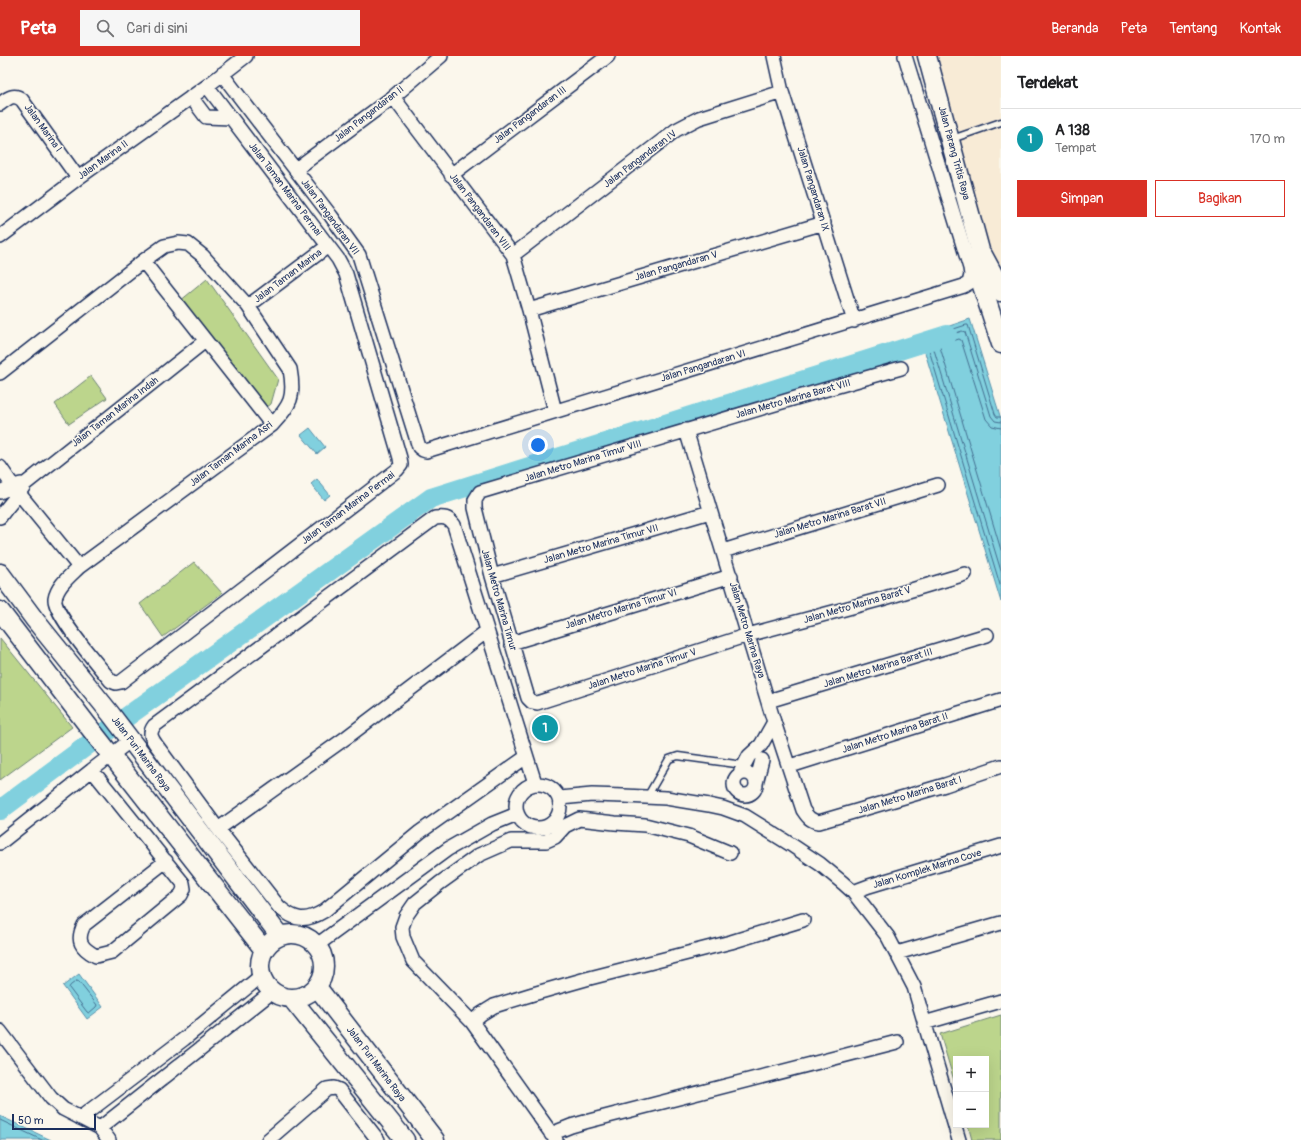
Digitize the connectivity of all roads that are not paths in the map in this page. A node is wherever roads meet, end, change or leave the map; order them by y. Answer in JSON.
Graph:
{"nodes":[{"id":1,"x":246,"y":56,"type":"edge"},
{"id":2,"x":441,"y":56,"type":"edge"},
{"id":3,"x":608,"y":56,"type":"edge"},
{"id":4,"x":774,"y":56,"type":"edge"},
{"id":5,"x":905,"y":56,"type":"edge"},
{"id":6,"x":927,"y":56,"type":"edge"},
{"id":7,"x":222,"y":74,"type":"junction"},
{"id":8,"x":207,"y":86,"type":"junction"},
{"id":9,"x":782,"y":92,"type":"junction"},
{"id":10,"x":192,"y":97,"type":"junction"},
{"id":11,"x":393,"y":97,"type":"junction"},
{"id":12,"x":0,"y":104,"type":"edge"},
{"id":13,"x":231,"y":118,"type":"junction"},
{"id":14,"x":1001,"y":122,"type":"edge"},
{"id":15,"x":950,"y":140,"type":"junction"},
{"id":16,"x":296,"y":169,"type":"junction"},
{"id":17,"x":451,"y":174,"type":"junction"},
{"id":18,"x":78,"y":178,"type":"junction"},
{"id":19,"x":824,"y":222,"type":"junction"},
{"id":20,"x":0,"y":237,"type":"edge"},
{"id":21,"x":328,"y":246,"type":"junction"},
{"id":22,"x":980,"y":250,"type":"junction"},
{"id":23,"x":513,"y":255,"type":"junction"},
{"id":24,"x":143,"y":261,"type":"junction"},
{"id":25,"x":1001,"y":292,"type":"edge"},
{"id":26,"x":248,"y":306,"type":"junction"},
{"id":27,"x":529,"y":310,"type":"junction"},
{"id":28,"x":854,"y":321,"type":"junction"},
{"id":29,"x":205,"y":341,"type":"junction"},
{"id":30,"x":1001,"y":344,"type":"edge"},
{"id":31,"x":900,"y":368,"type":"dead end"},
{"id":32,"x":0,"y":373,"type":"edge"},
{"id":33,"x":555,"y":411,"type":"junction"},
{"id":34,"x":272,"y":425,"type":"junction"},
{"id":35,"x":686,"y":430,"type":"junction"},
{"id":36,"x":421,"y":449,"type":"joint"},
{"id":37,"x":0,"y":467,"type":"edge"},
{"id":38,"x":938,"y":485,"type":"dead end"},
{"id":39,"x":19,"y":487,"type":"junction"},
{"id":40,"x":0,"y":492,"type":"edge"},
{"id":41,"x":480,"y":492,"type":"joint"},
{"id":42,"x":710,"y":512,"type":"junction"},
{"id":43,"x":0,"y":517,"type":"edge"},
{"id":44,"x":723,"y":551,"type":"junction"},
{"id":45,"x":79,"y":567,"type":"junction"},
{"id":46,"x":0,"y":573,"type":"edge"},
{"id":47,"x":965,"y":574,"type":"dead end"},
{"id":48,"x":492,"y":576,"type":"junction"},
{"id":49,"x":731,"y":576,"type":"junction"},
{"id":50,"x":0,"y":611,"type":"edge"},
{"id":51,"x":487,"y":631,"type":"junction"},
{"id":52,"x":987,"y":635,"type":"dead end"},
{"id":53,"x":748,"y":636,"type":"junction"},
{"id":54,"x":511,"y":642,"type":"junction"},
{"id":55,"x":96,"y":696,"type":"junction"},
{"id":56,"x":1001,"y":700,"type":"edge"},
{"id":57,"x":768,"y":701,"type":"junction"},
{"id":58,"x":537,"y":703,"type":"joint"},
{"id":59,"x":78,"y":712,"type":"junction"},
{"id":60,"x":774,"y":722,"type":"junction"},
{"id":61,"x":126,"y":734,"type":"junction"},
{"id":62,"x":106,"y":749,"type":"junction"},
{"id":63,"x":762,"y":752,"type":"junction"},
{"id":64,"x":526,"y":757,"type":"junction"},
{"id":65,"x":790,"y":766,"type":"junction"},
{"id":66,"x":1001,"y":766,"type":"edge"},
{"id":67,"x":92,"y":770,"type":"junction"},
{"id":68,"x":739,"y":775,"type":"junction"},
{"id":69,"x":534,"y":783,"type":"junction"},
{"id":70,"x":754,"y":788,"type":"junction"},
{"id":71,"x":647,"y":797,"type":"junction"},
{"id":72,"x":560,"y":798,"type":"junction"},
{"id":73,"x":723,"y":808,"type":"junction"},
{"id":74,"x":517,"y":814,"type":"junction"},
{"id":75,"x":744,"y":816,"type":"junction"},
{"id":76,"x":819,"y":822,"type":"joint"},
{"id":77,"x":218,"y":829,"type":"junction"},
{"id":78,"x":0,"y":843,"type":"edge"},
{"id":79,"x":1001,"y":846,"type":"edge"},
{"id":80,"x":730,"y":853,"type":"dead end"},
{"id":81,"x":166,"y":861,"type":"junction"},
{"id":82,"x":853,"y":892,"type":"junction"},
{"id":83,"x":803,"y":920,"type":"dead end"},
{"id":84,"x":1001,"y":923,"type":"edge"},
{"id":85,"x":280,"y":936,"type":"junction"},
{"id":86,"x":317,"y":945,"type":"junction"},
{"id":87,"x":264,"y":950,"type":"junction"},
{"id":88,"x":897,"y":953,"type":"junction"},
{"id":89,"x":261,"y":976,"type":"junction"},
{"id":90,"x":317,"y":987,"type":"junction"},
{"id":91,"x":272,"y":992,"type":"junction"},
{"id":92,"x":292,"y":999,"type":"junction"},
{"id":93,"x":1001,"y":1001,"type":"edge"},
{"id":94,"x":472,"y":1022,"type":"junction"},
{"id":95,"x":924,"y":1023,"type":"junction"},
{"id":96,"x":0,"y":1032,"type":"edge"},
{"id":97,"x":184,"y":1039,"type":"junction"},
{"id":98,"x":897,"y":1042,"type":"dead end"},
{"id":99,"x":195,"y":1054,"type":"junction"},
{"id":100,"x":80,"y":1118,"type":"junction"},
{"id":101,"x":100,"y":1128,"type":"junction"},
{"id":102,"x":553,"y":1137,"type":"edge"},
{"id":103,"x":109,"y":1140,"type":"edge"},
{"id":104,"x":268,"y":1140,"type":"edge"},
{"id":105,"x":378,"y":1140,"type":"edge"},
{"id":106,"x":405,"y":1140,"type":"edge"},
{"id":107,"x":435,"y":1140,"type":"edge"},
{"id":108,"x":958,"y":1140,"type":"edge"}],
"edges":[{"from":1,"to":7,"type":"street","name":"Jalan Marina II"},
{"from":2,"to":11,"type":"street","name":"Jalan Pangandaran II"},
{"from":3,"to":17,"type":"street","name":"Jalan Pangandaran III"},
{"from":4,"to":9,"type":"street","name":"Jalan Pangandaran IX"},
{"from":5,"to":28,"type":"street","name":"Jalan Pangandaran VI"},
{"from":6,"to":15,"type":"street","name":"Jalan Parang Tritis Raya"},
{"from":7,"to":8,"type":"street","name":"Jalan Marina II"},
{"from":7,"to":16,"type":"street","name":"Jalan Pangandaran VII"},
{"from":8,"to":10,"type":"street","name":"Jalan Marina II"},
{"from":8,"to":13,"type":"street","name":"Jalan Taman Marina Permai"},
{"from":9,"to":19,"type":"street","name":"Jalan Pangandaran IX"},
{"from":9,"to":23,"type":"street","name":"Jalan Pangandaran IV"},
{"from":10,"to":13,"type":"street"},
{"from":10,"to":18,"type":"street","name":"Jalan Marina II"},
{"from":11,"to":16,"type":"street","name":"Jalan Pangandaran II"},
{"from":11,"to":17,"type":"street","name":"Jalan Pangandaran VIII"},
{"from":12,"to":18,"type":"street","name":"Jalan Marina I"},
{"from":13,"to":21,"type":"street","name":"Jalan Taman Marina Permai"},
{"from":14,"to":15,"type":"lane"},
{"from":15,"to":22,"type":"street","name":"Jalan Parang Tritis Raya"},
{"from":16,"to":36,"type":"street","name":"Jalan Pangandaran VII"},
{"from":17,"to":23,"type":"street","name":"Jalan Pangandaran VIII"},
{"from":18,"to":20,"type":"street","name":"Jalan Marina II"},
{"from":19,"to":27,"type":"street","name":"Jalan Pangandaran V"},
{"from":19,"to":28,"type":"street","name":"Jalan Pangandaran IX"},
{"from":21,"to":26,"type":"street","name":"Jalan Taman Marina"},
{"from":21,"to":45,"type":"street","name":"Jalan Taman Marina Permai"},
{"from":22,"to":25,"type":"street","name":"Jalan Parang Tritis Raya"},
{"from":22,"to":30,"type":"street","name":"Jalan Parang Tritis Raya"},
{"from":23,"to":27,"type":"street","name":"Jalan Pangandaran VIII"},
{"from":24,"to":26,"type":"street"},
{"from":24,"to":29,"type":"street"},
{"from":24,"to":32,"type":"street"},
{"from":26,"to":34,"type":"street","name":"Jalan Taman Marina Asri"},
{"from":27,"to":33,"type":"street","name":"Jalan Pangandaran VIII"},
{"from":28,"to":33,"type":"street","name":"Jalan Pangandaran VI"},
{"from":29,"to":34,"type":"street"},
{"from":29,"to":39,"type":"street","name":"Jalan Taman Marina Indah"},
{"from":31,"to":35,"type":"street","name":"Jalan Metro Marina Barat VIII"},
{"from":33,"to":36,"type":"street","name":"Jalan Pangandaran VI"},
{"from":34,"to":45,"type":"street","name":"Jalan Taman Marina Asri"},
{"from":35,"to":41,"type":"street","name":"Jalan Metro Marina Timur VIII"},
{"from":35,"to":42,"type":"street","name":"Jalan Metro Marina Raya"},
{"from":37,"to":39,"type":"street"},
{"from":38,"to":44,"type":"street","name":"Jalan Metro Marina Barat VII"},
{"from":39,"to":40,"type":"street","name":"Jalan Taman Marina Indah"},
{"from":39,"to":43,"type":"street","name":"Jalan Taman Marina Indah"},
{"from":39,"to":45,"type":"street"},
{"from":41,"to":48,"type":"street","name":"Jalan Metro Marina Timur"},
{"from":42,"to":44,"type":"street","name":"Jalan Metro Marina Raya"},
{"from":42,"to":48,"type":"street","name":"Jalan Metro Marina Timur VII"},
{"from":44,"to":49,"type":"street","name":"Jalan Metro Marina Raya"},
{"from":46,"to":55,"type":"street","name":"Jalan Puri Marina Raya"},
{"from":47,"to":53,"type":"street","name":"Jalan Metro Marina Barat V"},
{"from":48,"to":54,"type":"street","name":"Jalan Metro Marina Timur"},
{"from":49,"to":53,"type":"street","name":"Jalan Metro Marina Raya"},
{"from":49,"to":54,"type":"street","name":"Jalan Metro Marina Timur VI"},
{"from":50,"to":59,"type":"street"},
{"from":51,"to":64,"type":"street"},
{"from":51,"to":77,"type":"street"},
{"from":51,"to":77,"type":"street"},
{"from":52,"to":57,"type":"street","name":"Jalan Metro Marina Barat III"},
{"from":53,"to":57,"type":"street","name":"Jalan Metro Marina Raya"},
{"from":53,"to":58,"type":"street","name":"Jalan Metro Marina Timur V"},
{"from":54,"to":58,"type":"street","name":"Jalan Metro Marina Timur"},
{"from":55,"to":59,"type":"street"},
{"from":55,"to":61,"type":"street","name":"Jalan Puri Marina Raya"},
{"from":56,"to":65,"type":"street","name":"Jalan Metro Marina Barat II"},
{"from":57,"to":60,"type":"street","name":"Jalan Metro Marina Raya"},
{"from":59,"to":62,"type":"street"},
{"from":60,"to":63,"type":"street"},
{"from":60,"to":65,"type":"street","name":"Jalan Metro Marina Raya"},
{"from":61,"to":62,"type":"street"},
{"from":61,"to":85,"type":"street","name":"Jalan Puri Marina Raya"},
{"from":62,"to":67,"type":"street"},
{"from":62,"to":87,"type":"street"},
{"from":63,"to":68,"type":"street"},
{"from":63,"to":70,"type":"street"},
{"from":64,"to":69,"type":"street"},
{"from":64,"to":77,"type":"street"},
{"from":65,"to":76,"type":"street","name":"Jalan Metro Marina Raya"},
{"from":66,"to":76,"type":"street","name":"Jalan Metro Marina Barat I"},
{"from":67,"to":78,"type":"street"},
{"from":67,"to":81,"type":"street"},
{"from":68,"to":70,"type":"street"},
{"from":68,"to":70,"type":"street"},
{"from":68,"to":71,"type":"lane"},
{"from":68,"to":73,"type":"street"},
{"from":69,"to":72,"type":"street"},
{"from":69,"to":74,"type":"street"},
{"from":70,"to":75,"type":"street"},
{"from":71,"to":72,"type":"street"},
{"from":71,"to":73,"type":"street"},
{"from":72,"to":74,"type":"street"},
{"from":73,"to":75,"type":"street"},
{"from":74,"to":86,"type":"street"},
{"from":75,"to":82,"type":"street"},
{"from":79,"to":82,"type":"street","name":"Jalan Komplek Marina Cove"},
{"from":80,"to":94,"type":"street"},
{"from":81,"to":81,"type":"street"},
{"from":82,"to":88,"type":"street"},
{"from":83,"to":94,"type":"street"},
{"from":84,"to":88,"type":"street"},
{"from":85,"to":86,"type":"street"},
{"from":85,"to":87,"type":"street"},
{"from":86,"to":90,"type":"street"},
{"from":87,"to":89,"type":"street"},
{"from":88,"to":95,"type":"street"},
{"from":89,"to":91,"type":"street"},
{"from":89,"to":97,"type":"street"},
{"from":90,"to":92,"type":"street"},
{"from":90,"to":107,"type":"street","name":"Jalan Puri Marina Raya"},
{"from":91,"to":92,"type":"street"},
{"from":91,"to":99,"type":"street"},
{"from":92,"to":106,"type":"street"},
{"from":93,"to":95,"type":"street"},
{"from":94,"to":102,"type":"street"},
{"from":95,"to":108,"type":"street"},
{"from":96,"to":100,"type":"street"},
{"from":97,"to":99,"type":"street"},
{"from":97,"to":100,"type":"street"},
{"from":98,"to":102,"type":"street"},
{"from":99,"to":101,"type":"street"},
{"from":100,"to":101,"type":"street"},
{"from":101,"to":103,"type":"street"},
{"from":104,"to":105,"type":"street"}]}
